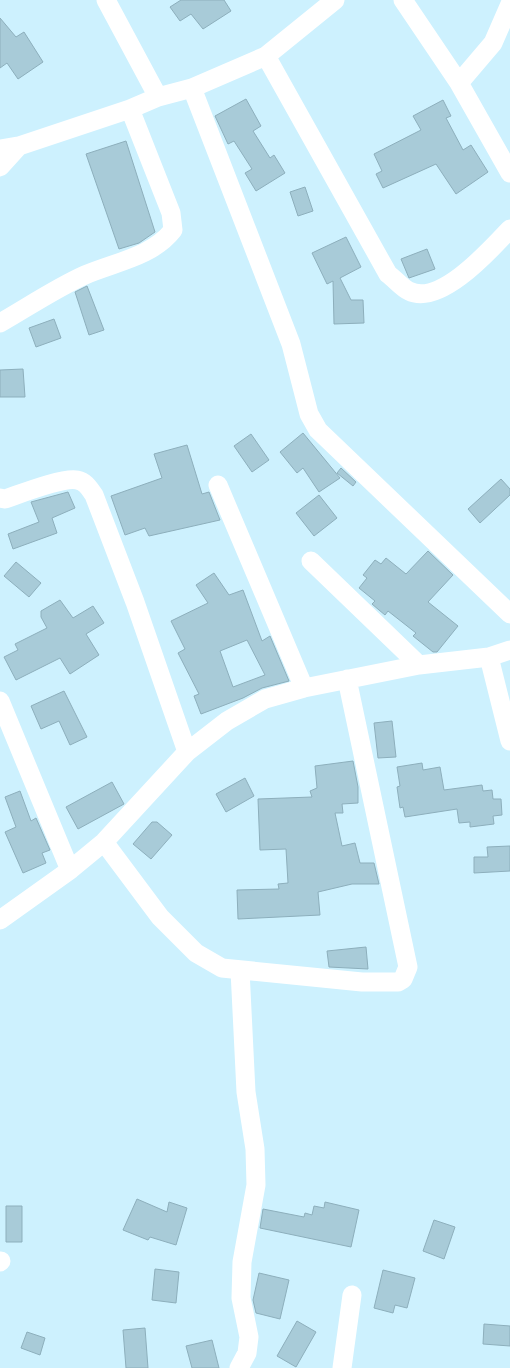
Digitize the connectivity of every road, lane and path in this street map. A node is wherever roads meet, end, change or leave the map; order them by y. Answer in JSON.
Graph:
{"nodes":[{"id":1,"x":106,"y":0,"type":"edge"},
{"id":2,"x":335,"y":0,"type":"edge"},
{"id":3,"x":403,"y":0,"type":"edge"},
{"id":4,"x":510,"y":4,"type":"edge"},
{"id":5,"x":266,"y":56,"type":"junction"},
{"id":6,"x":459,"y":83,"type":"junction"},
{"id":7,"x":192,"y":88,"type":"junction"},
{"id":8,"x":158,"y":97,"type":"junction"},
{"id":9,"x":130,"y":109,"type":"junction"},
{"id":10,"x":19,"y":146,"type":"junction"},
{"id":11,"x":0,"y":149,"type":"edge"},
{"id":12,"x":0,"y":167,"type":"edge"},
{"id":13,"x":510,"y":174,"type":"edge"},
{"id":14,"x":510,"y":229,"type":"edge"},
{"id":15,"x":0,"y":323,"type":"edge"},
{"id":16,"x":218,"y":485,"type":"dead end"},
{"id":17,"x":0,"y":498,"type":"edge"},
{"id":18,"x":311,"y":561,"type":"dead end"},
{"id":19,"x":510,"y":614,"type":"edge"},
{"id":20,"x":510,"y":650,"type":"edge"},
{"id":21,"x":489,"y":657,"type":"junction"},
{"id":22,"x":419,"y":665,"type":"junction"},
{"id":23,"x":347,"y":679,"type":"junction"},
{"id":24,"x":304,"y":688,"type":"junction"},
{"id":25,"x":0,"y":701,"type":"edge"},
{"id":26,"x":510,"y":741,"type":"edge"},
{"id":27,"x":187,"y":752,"type":"junction"},
{"id":28,"x":104,"y":842,"type":"junction"},
{"id":29,"x":70,"y":870,"type":"junction"},
{"id":30,"x":0,"y":920,"type":"edge"},
{"id":31,"x":240,"y":970,"type":"junction"},
{"id":32,"x":352,"y":1295,"type":"dead end"},
{"id":33,"x":239,"y":1368,"type":"edge"},
{"id":34,"x":342,"y":1368,"type":"edge"}],
"edges":[{"from":1,"to":8,"type":"street"},
{"from":2,"to":5,"type":"street"},
{"from":3,"to":6,"type":"street"},
{"from":4,"to":6,"type":"street"},
{"from":5,"to":7,"type":"street"},
{"from":5,"to":14,"type":"street"},
{"from":6,"to":13,"type":"street"},
{"from":7,"to":8,"type":"street"},
{"from":7,"to":19,"type":"street"},
{"from":8,"to":9,"type":"street"},
{"from":9,"to":10,"type":"street"},
{"from":9,"to":15,"type":"street"},
{"from":10,"to":11,"type":"street"},
{"from":10,"to":12,"type":"street"},
{"from":16,"to":24,"type":"street"},
{"from":17,"to":27,"type":"street"},
{"from":18,"to":22,"type":"street"},
{"from":20,"to":21,"type":"street"},
{"from":21,"to":22,"type":"street"},
{"from":21,"to":26,"type":"street"},
{"from":22,"to":23,"type":"street"},
{"from":23,"to":24,"type":"street"},
{"from":23,"to":31,"type":"street"},
{"from":24,"to":27,"type":"street"},
{"from":25,"to":29,"type":"street"},
{"from":27,"to":28,"type":"street"},
{"from":28,"to":29,"type":"street"},
{"from":28,"to":31,"type":"street"},
{"from":29,"to":30,"type":"street"},
{"from":31,"to":33,"type":"street"},
{"from":32,"to":34,"type":"street"}]}
